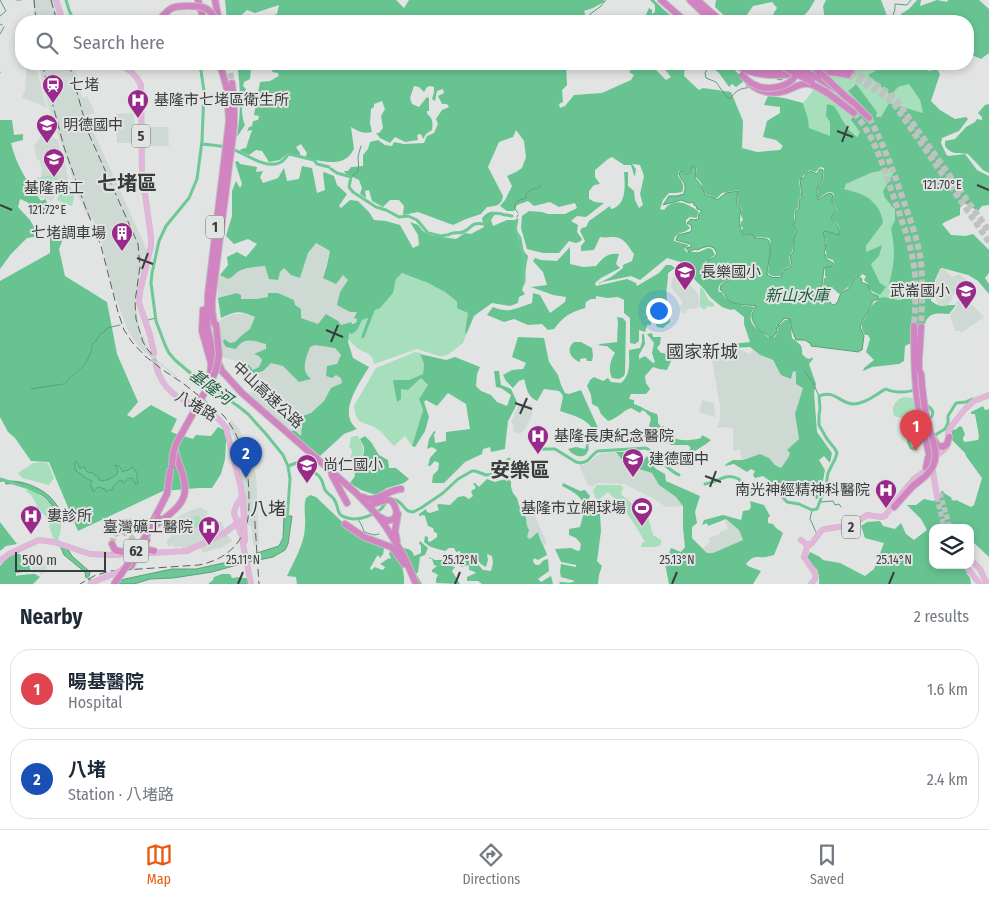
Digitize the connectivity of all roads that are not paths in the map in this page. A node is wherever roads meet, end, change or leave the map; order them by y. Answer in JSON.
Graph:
{"nodes":[{"id":1,"x":56,"y":0,"type":"edge"},
{"id":2,"x":197,"y":0,"type":"edge"},
{"id":3,"x":215,"y":0,"type":"edge"},
{"id":4,"x":660,"y":0,"type":"edge"},
{"id":5,"x":694,"y":0,"type":"edge"},
{"id":6,"x":703,"y":0,"type":"edge"},
{"id":7,"x":60,"y":15,"type":"edge"},
{"id":8,"x":164,"y":15,"type":"edge"},
{"id":9,"x":201,"y":15,"type":"edge"},
{"id":10,"x":214,"y":15,"type":"edge"},
{"id":11,"x":218,"y":15,"type":"edge"},
{"id":12,"x":675,"y":15,"type":"edge"},
{"id":13,"x":707,"y":15,"type":"edge"},
{"id":14,"x":708,"y":15,"type":"edge"},
{"id":15,"x":713,"y":15,"type":"edge"},
{"id":16,"x":720,"y":15,"type":"edge"},
{"id":17,"x":138,"y":70,"type":"dead end"},
{"id":18,"x":222,"y":70,"type":"edge"},
{"id":19,"x":738,"y":70,"type":"edge"},
{"id":20,"x":746,"y":70,"type":"edge"},
{"id":21,"x":761,"y":70,"type":"edge"},
{"id":22,"x":789,"y":70,"type":"edge"},
{"id":23,"x":798,"y":70,"type":"edge"},
{"id":24,"x":800,"y":70,"type":"edge"},
{"id":25,"x":802,"y":70,"type":"edge"},
{"id":26,"x":818,"y":70,"type":"edge"},
{"id":27,"x":822,"y":70,"type":"edge"},
{"id":28,"x":840,"y":70,"type":"edge"},
{"id":29,"x":130,"y":71,"type":"joint"},
{"id":30,"x":850,"y":73,"type":"tunnel mouth"},
{"id":31,"x":742,"y":75,"type":"junction"},
{"id":32,"x":233,"y":83,"type":"tunnel mouth"},
{"id":33,"x":828,"y":93,"type":"junction"},
{"id":34,"x":850,"y":100,"type":"junction"},
{"id":35,"x":869,"y":118,"type":"tunnel mouth"},
{"id":36,"x":231,"y":136,"type":"junction"},
{"id":37,"x":228,"y":157,"type":"junction"},
{"id":38,"x":149,"y":249,"type":"junction"},
{"id":39,"x":207,"y":295,"type":"junction"},
{"id":40,"x":215,"y":324,"type":"junction"},
{"id":41,"x":917,"y":332,"type":"tunnel mouth"},
{"id":42,"x":917,"y":345,"type":"junction"},
{"id":43,"x":157,"y":366,"type":"tunnel mouth"},
{"id":44,"x":921,"y":373,"type":"junction"},
{"id":45,"x":989,"y":396,"type":"edge"},
{"id":46,"x":192,"y":415,"type":"junction"},
{"id":47,"x":180,"y":434,"type":"junction"},
{"id":48,"x":949,"y":437,"type":"junction"},
{"id":49,"x":930,"y":464,"type":"junction"},
{"id":50,"x":171,"y":467,"type":"junction"},
{"id":51,"x":331,"y":474,"type":"junction"},
{"id":52,"x":240,"y":479,"type":"junction"},
{"id":53,"x":342,"y":480,"type":"junction"},
{"id":54,"x":912,"y":484,"type":"junction"},
{"id":55,"x":401,"y":489,"type":"dead end"},
{"id":56,"x":938,"y":493,"type":"tunnel mouth"},
{"id":57,"x":391,"y":499,"type":"junction"},
{"id":58,"x":347,"y":503,"type":"dead end"},
{"id":59,"x":368,"y":504,"type":"junction"},
{"id":60,"x":893,"y":507,"type":"junction"},
{"id":61,"x":235,"y":509,"type":"junction"},
{"id":62,"x":244,"y":510,"type":"junction"},
{"id":63,"x":158,"y":517,"type":"junction"},
{"id":64,"x":378,"y":517,"type":"junction"},
{"id":65,"x":244,"y":519,"type":"junction"},
{"id":66,"x":237,"y":523,"type":"junction"},
{"id":67,"x":346,"y":525,"type":"dead end"},
{"id":68,"x":152,"y":531,"type":"junction"},
{"id":69,"x":243,"y":538,"type":"junction"},
{"id":70,"x":146,"y":540,"type":"junction"},
{"id":71,"x":801,"y":540,"type":"dead end"},
{"id":72,"x":134,"y":542,"type":"dead end"},
{"id":73,"x":812,"y":543,"type":"junction"},
{"id":74,"x":399,"y":547,"type":"junction"},
{"id":75,"x":192,"y":548,"type":"junction"},
{"id":76,"x":154,"y":551,"type":"junction"},
{"id":77,"x":124,"y":553,"type":"junction"},
{"id":78,"x":136,"y":553,"type":"junction"},
{"id":79,"x":112,"y":554,"type":"junction"},
{"id":80,"x":806,"y":560,"type":"junction"},
{"id":81,"x":0,"y":561,"type":"edge"},
{"id":82,"x":974,"y":563,"type":"edge"},
{"id":83,"x":127,"y":565,"type":"junction"},
{"id":84,"x":968,"y":569,"type":"dead end"},
{"id":85,"x":407,"y":570,"type":"junction"},
{"id":86,"x":981,"y":572,"type":"junction"},
{"id":87,"x":976,"y":581,"type":"edge"},
{"id":88,"x":413,"y":582,"type":"edge"},
{"id":89,"x":92,"y":584,"type":"edge"},
{"id":90,"x":116,"y":584,"type":"edge"},
{"id":91,"x":251,"y":584,"type":"edge"},
{"id":92,"x":811,"y":584,"type":"edge"},
{"id":93,"x":980,"y":584,"type":"edge"},
{"id":94,"x":988,"y":584,"type":"edge"}],
"edges":[{"from":1,"to":7,"type":"main road"},
{"from":2,"to":9,"type":"highway"},
{"from":3,"to":11,"type":"highway"},
{"from":4,"to":12,"type":"highway"},
{"from":5,"to":13,"type":"highway"},
{"from":5,"to":14,"type":"highway"},
{"from":5,"to":15,"type":"highway"},
{"from":6,"to":16,"type":"highway"},
{"from":8,"to":10,"type":"highway","bridge":true},
{"from":17,"to":29,"type":"main road"},
{"from":18,"to":36,"type":"highway"},
{"from":19,"to":31,"type":"highway"},
{"from":20,"to":27,"type":"highway","bridge":true},
{"from":21,"to":24,"type":"highway","bridge":true},
{"from":22,"to":33,"type":"highway","bridge":true},
{"from":23,"to":31,"type":"highway","bridge":true},
{"from":25,"to":34,"type":"highway","bridge":true},
{"from":26,"to":34,"type":"highway","bridge":true},
{"from":28,"to":30,"type":"highway"},
{"from":29,"to":38,"type":"main road","number":"5"},
{"from":31,"to":33,"type":"highway","bridge":true},
{"from":32,"to":36,"type":"highway","number":"62"},
{"from":33,"to":34,"type":"highway"},
{"from":34,"to":35,"type":"highway"},
{"from":36,"to":37,"type":"highway","number":"62"},
{"from":37,"to":39,"type":"highway","name":"中山高速公路","number":"1"},
{"from":37,"to":40,"type":"highway","number":"62"},
{"from":38,"to":38,"type":"main road","number":"5"},
{"from":39,"to":47,"type":"highway","bridge":true},
{"from":39,"to":47,"type":"highway","bridge":true},
{"from":39,"to":51,"type":"highway","name":"中山高速公路","number":"1"},
{"from":39,"to":53,"type":"highway","name":"中山高速公路","number":"1"},
{"from":40,"to":46,"type":"highway","number":"62","bridge":true},
{"from":40,"to":50,"type":"highway","number":"62","bridge":true},
{"from":41,"to":42,"type":"highway"},
{"from":42,"to":44,"type":"highway"},
{"from":42,"to":49,"type":"highway","bridge":true},
{"from":43,"to":52,"type":"main road","name":"八堵路"},
{"from":44,"to":48,"type":"highway","bridge":true},
{"from":44,"to":54,"type":"highway","bridge":true},
{"from":45,"to":48,"type":"main road"},
{"from":45,"to":49,"type":"main road"},
{"from":46,"to":50,"type":"highway","number":"62","bridge":true},
{"from":46,"to":68,"type":"highway","bridge":true},
{"from":47,"to":68,"type":"highway"},
{"from":47,"to":78,"type":"highway"},
{"from":48,"to":49,"type":"main road"},
{"from":49,"to":54,"type":"main road"},
{"from":49,"to":56,"type":"main road"},
{"from":50,"to":63,"type":"highway","number":"62"},
{"from":50,"to":78,"type":"highway"},
{"from":51,"to":58,"type":"highway"},
{"from":51,"to":59,"type":"highway","name":"中山高速公路","number":"1"},
{"from":52,"to":61,"type":"main road","name":"八堵路"},
{"from":52,"to":62,"type":"main road","name":"八堵路"},
{"from":53,"to":55,"type":"highway"},
{"from":53,"to":59,"type":"highway","name":"中山高速公路","number":"1"},
{"from":54,"to":60,"type":"highway"},
{"from":57,"to":59,"type":"highway"},
{"from":57,"to":64,"type":"highway"},
{"from":57,"to":74,"type":"highway"},
{"from":59,"to":64,"type":"highway","name":"中山高速公路","number":"1"},
{"from":60,"to":73,"type":"main road","number":"2"},
{"from":60,"to":80,"type":"main road","number":"2"},
{"from":61,"to":62,"type":"main road"},
{"from":61,"to":66,"type":"main road","name":"八堵路"},
{"from":62,"to":65,"type":"main road","name":"八堵路"},
{"from":63,"to":83,"type":"highway","number":"62","bridge":true},
{"from":63,"to":90,"type":"highway","number":"62","bridge":true},
{"from":64,"to":74,"type":"highway","name":"中山高速公路","number":"1"},
{"from":64,"to":85,"type":"highway","name":"中山高速公路","number":"1"},
{"from":65,"to":66,"type":"main road"},
{"from":65,"to":69,"type":"main road","name":"八堵路","bridge":true},
{"from":66,"to":69,"type":"main road","name":"八堵路"},
{"from":66,"to":75,"type":"main road"},
{"from":67,"to":85,"type":"highway"},
{"from":68,"to":70,"type":"highway"},
{"from":69,"to":91,"type":"main road","name":"八堵路"},
{"from":70,"to":76,"type":"highway"},
{"from":70,"to":78,"type":"highway"},
{"from":71,"to":73,"type":"main road"},
{"from":72,"to":83,"type":"highway","bridge":true},
{"from":73,"to":80,"type":"main road"},
{"from":74,"to":88,"type":"highway","name":"中山高速公路","number":"1"},
{"from":75,"to":76,"type":"main road"},
{"from":75,"to":78,"type":"main road"},
{"from":76,"to":78,"type":"main road"},
{"from":77,"to":78,"type":"main road"},
{"from":77,"to":79,"type":"main road"},
{"from":77,"to":79,"type":"highway"},
{"from":77,"to":83,"type":"main road"},
{"from":78,"to":83,"type":"highway"},
{"from":79,"to":81,"type":"main road"},
{"from":80,"to":92,"type":"main road"},
{"from":82,"to":86,"type":"main road"},
{"from":83,"to":89,"type":"main road","bridge":true},
{"from":83,"to":90,"type":"highway","number":"62","bridge":true},
{"from":84,"to":87,"type":"main road"},
{"from":85,"to":88,"type":"highway","name":"中山高速公路","number":"1"},
{"from":86,"to":87,"type":"main road"},
{"from":86,"to":94,"type":"main road"},
{"from":87,"to":93,"type":"main road"}]}
